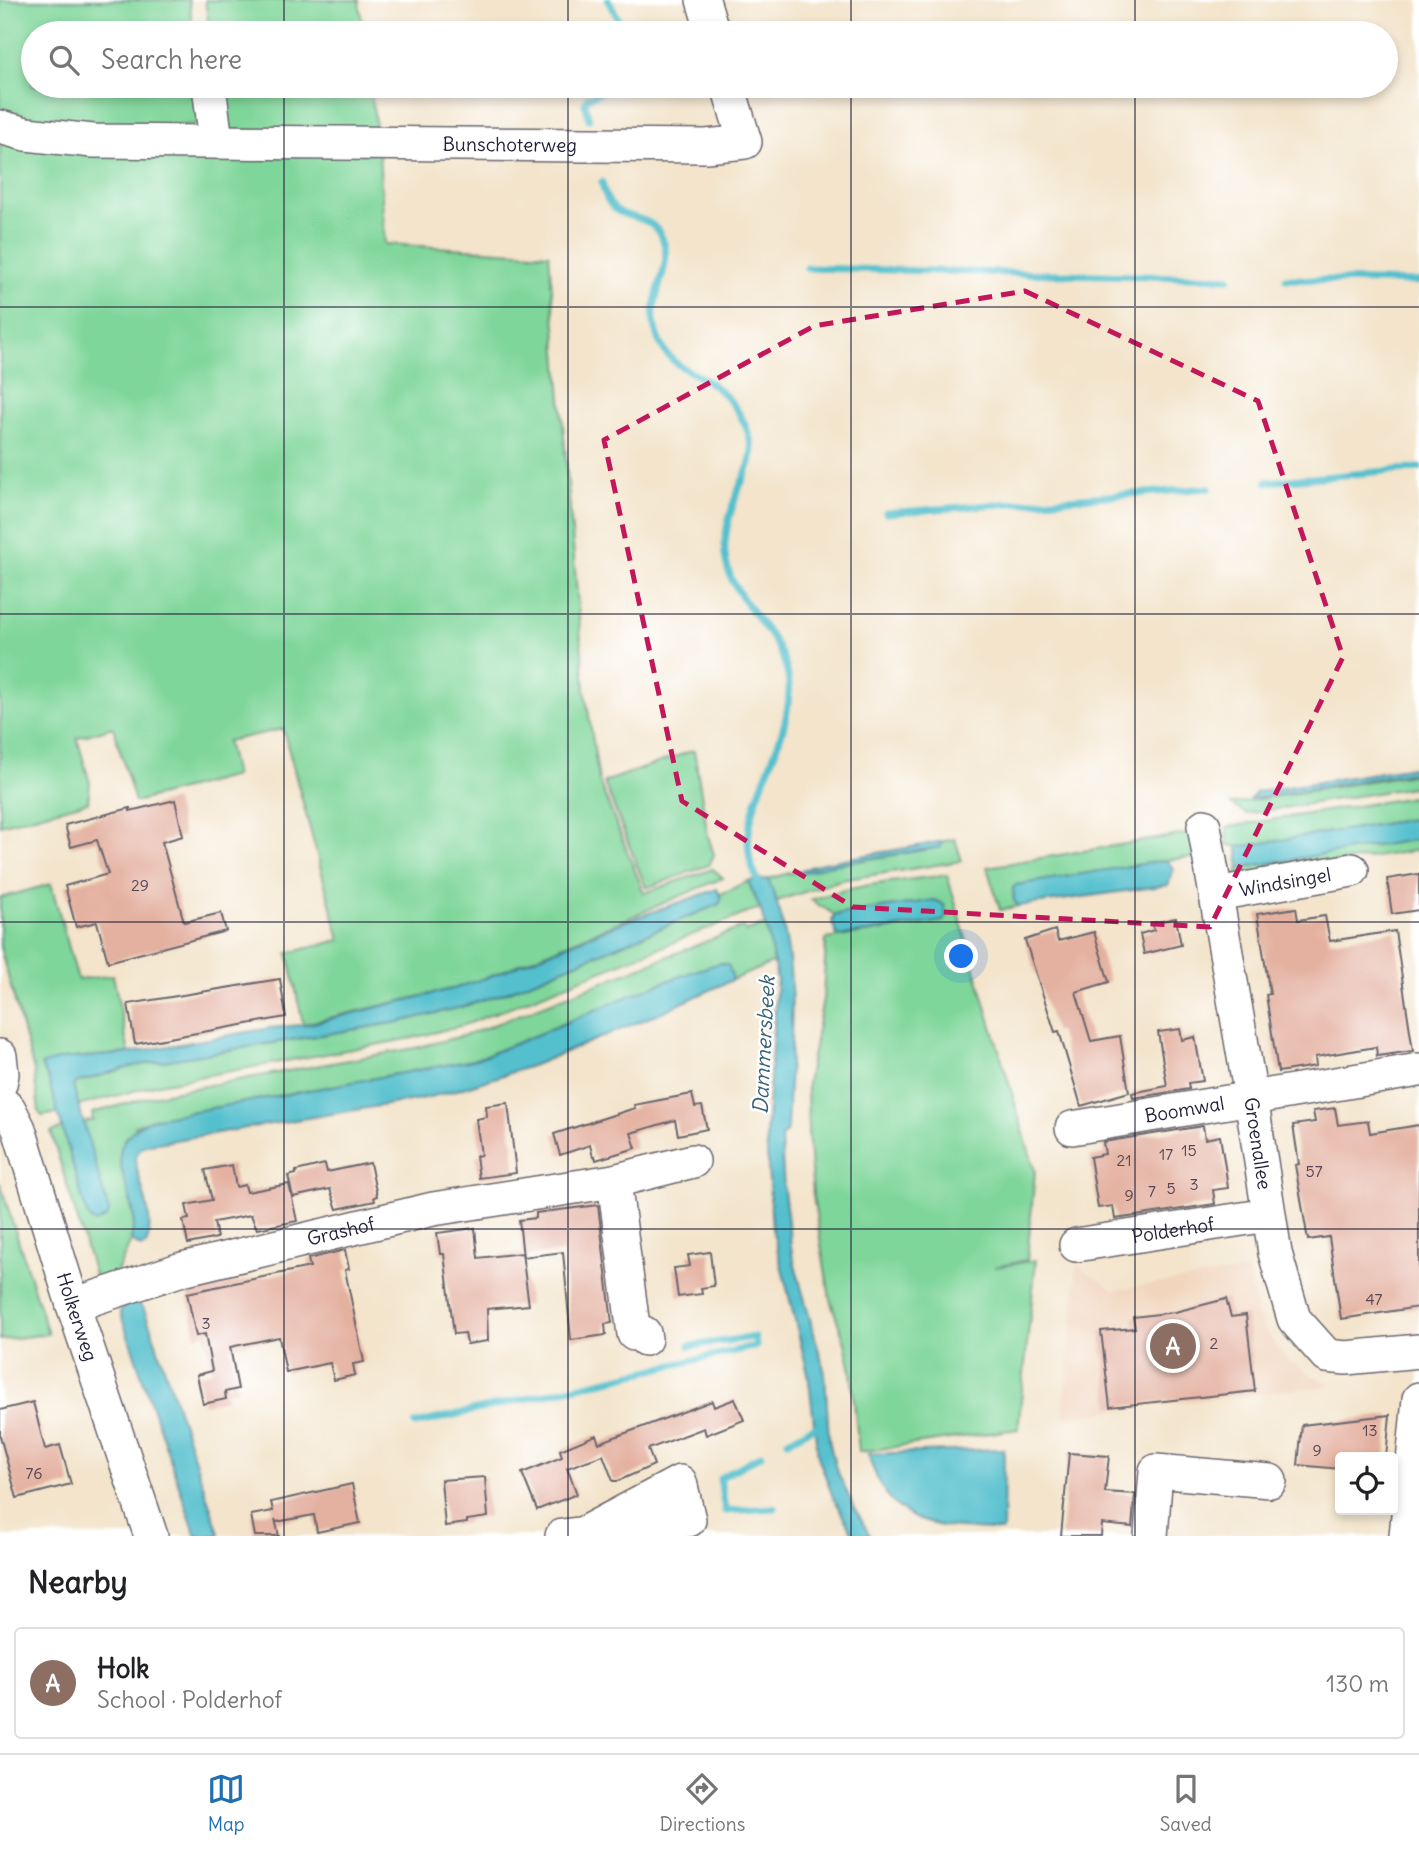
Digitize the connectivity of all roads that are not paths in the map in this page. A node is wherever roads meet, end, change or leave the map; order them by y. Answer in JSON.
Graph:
{"nodes":[{"id":1,"x":703,"y":0,"type":"edge"},
{"id":2,"x":709,"y":21,"type":"edge"},
{"id":3,"x":210,"y":98,"type":"edge"},
{"id":4,"x":732,"y":98,"type":"edge"},
{"id":5,"x":0,"y":127,"type":"edge"},
{"id":6,"x":216,"y":142,"type":"junction"},
{"id":7,"x":1204,"y":827,"type":"dead end"},
{"id":8,"x":1352,"y":870,"type":"dead end"},
{"id":9,"x":1216,"y":894,"type":"junction"},
{"id":10,"x":0,"y":1056,"type":"edge"},
{"id":11,"x":1419,"y":1070,"type":"edge"},
{"id":12,"x":0,"y":1084,"type":"edge"},
{"id":13,"x":1251,"y":1097,"type":"junction"},
{"id":14,"x":0,"y":1101,"type":"edge"},
{"id":15,"x":1072,"y":1128,"type":"dead end"},
{"id":16,"x":693,"y":1161,"type":"dead end"},
{"id":17,"x":614,"y":1181,"type":"junction"},
{"id":18,"x":1268,"y":1215,"type":"junction"},
{"id":19,"x":1076,"y":1245,"type":"dead end"},
{"id":20,"x":73,"y":1305,"type":"junction"},
{"id":21,"x":645,"y":1339,"type":"dead end"},
{"id":22,"x":1419,"y":1351,"type":"edge"},
{"id":23,"x":1419,"y":1399,"type":"edge"},
{"id":24,"x":1270,"y":1481,"type":"dead end"},
{"id":25,"x":1415,"y":1495,"type":"edge"},
{"id":26,"x":151,"y":1536,"type":"edge"},
{"id":27,"x":1151,"y":1536,"type":"edge"},
{"id":28,"x":1406,"y":1536,"type":"edge"}],
"edges":[{"from":1,"to":2,"type":"street"},
{"from":3,"to":6,"type":"street"},
{"from":4,"to":6,"type":"street","name":"Bunschoterweg"},
{"from":5,"to":6,"type":"street","name":"Bunschoterweg"},
{"from":7,"to":9,"type":"street","name":"Groenallee"},
{"from":8,"to":9,"type":"street","name":"Windsingel"},
{"from":9,"to":13,"type":"street","name":"Groenallee"},
{"from":10,"to":12,"type":"street"},
{"from":11,"to":13,"type":"street","name":"Boomwal"},
{"from":13,"to":15,"type":"street","name":"Boomwal"},
{"from":13,"to":18,"type":"street","name":"Groenallee"},
{"from":14,"to":20,"type":"street","name":"Holkerweg"},
{"from":16,"to":17,"type":"street","name":"Grashof"},
{"from":17,"to":20,"type":"street","name":"Grashof"},
{"from":17,"to":21,"type":"street"},
{"from":18,"to":19,"type":"street","name":"Polderhof"},
{"from":18,"to":22,"type":"street","name":"Groenallee"},
{"from":20,"to":26,"type":"street","name":"Holkerweg"},
{"from":23,"to":25,"type":"street"},
{"from":24,"to":27,"type":"street"},
{"from":25,"to":28,"type":"street"}]}
